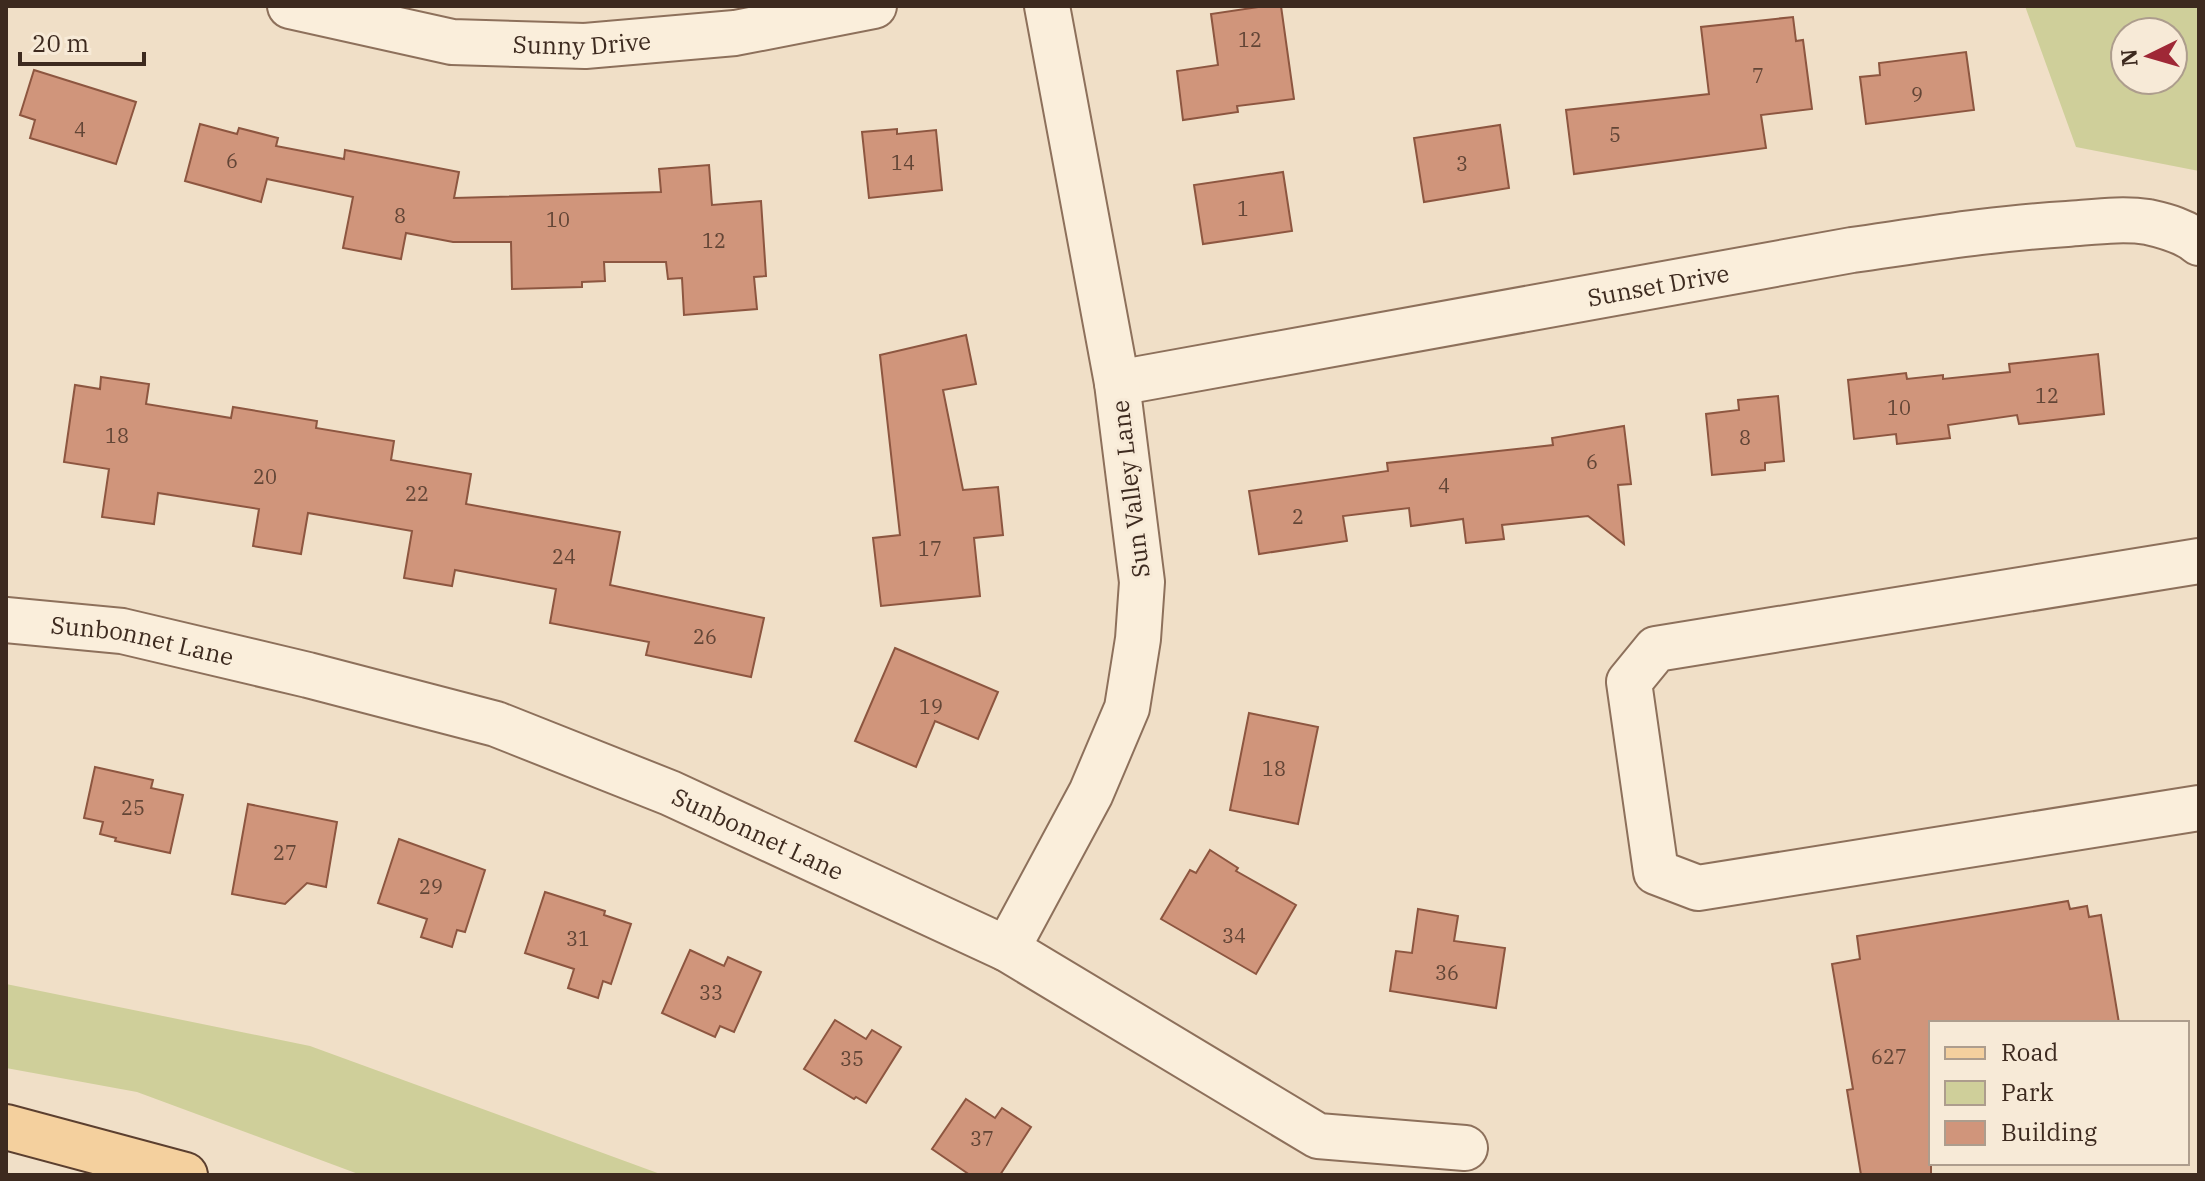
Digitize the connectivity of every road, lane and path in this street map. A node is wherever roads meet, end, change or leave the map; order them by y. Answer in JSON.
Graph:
{"nodes":[{"id":1,"x":290,"y":6,"type":"edge"},
{"id":2,"x":874,"y":6,"type":"edge"},
{"id":3,"x":1047,"y":6,"type":"edge"},
{"id":4,"x":2199,"y":243,"type":"edge"},
{"id":5,"x":1117,"y":383,"type":"junction"},
{"id":6,"x":2199,"y":561,"type":"edge"},
{"id":7,"x":6,"y":620,"type":"edge"},
{"id":8,"x":2199,"y":808,"type":"edge"},
{"id":9,"x":1007,"y":949,"type":"junction"},
{"id":10,"x":6,"y":1127,"type":"edge"},
{"id":11,"x":1465,"y":1148,"type":"dead end"},
{"id":12,"x":185,"y":1175,"type":"edge"}],
"edges":[{"from":1,"to":2,"type":"street","name":"Sunny Drive"},
{"from":3,"to":5,"type":"street","name":"Sun Valley Lane"},
{"from":4,"to":5,"type":"street","name":"Sunset Drive"},
{"from":5,"to":9,"type":"street","name":"Sun Valley Lane"},
{"from":6,"to":8,"type":"street"},
{"from":7,"to":9,"type":"street","name":"Sunbonnet Lane"},
{"from":9,"to":11,"type":"street","name":"Sunbonnet Lane"},
{"from":10,"to":12,"type":"main road"}]}
